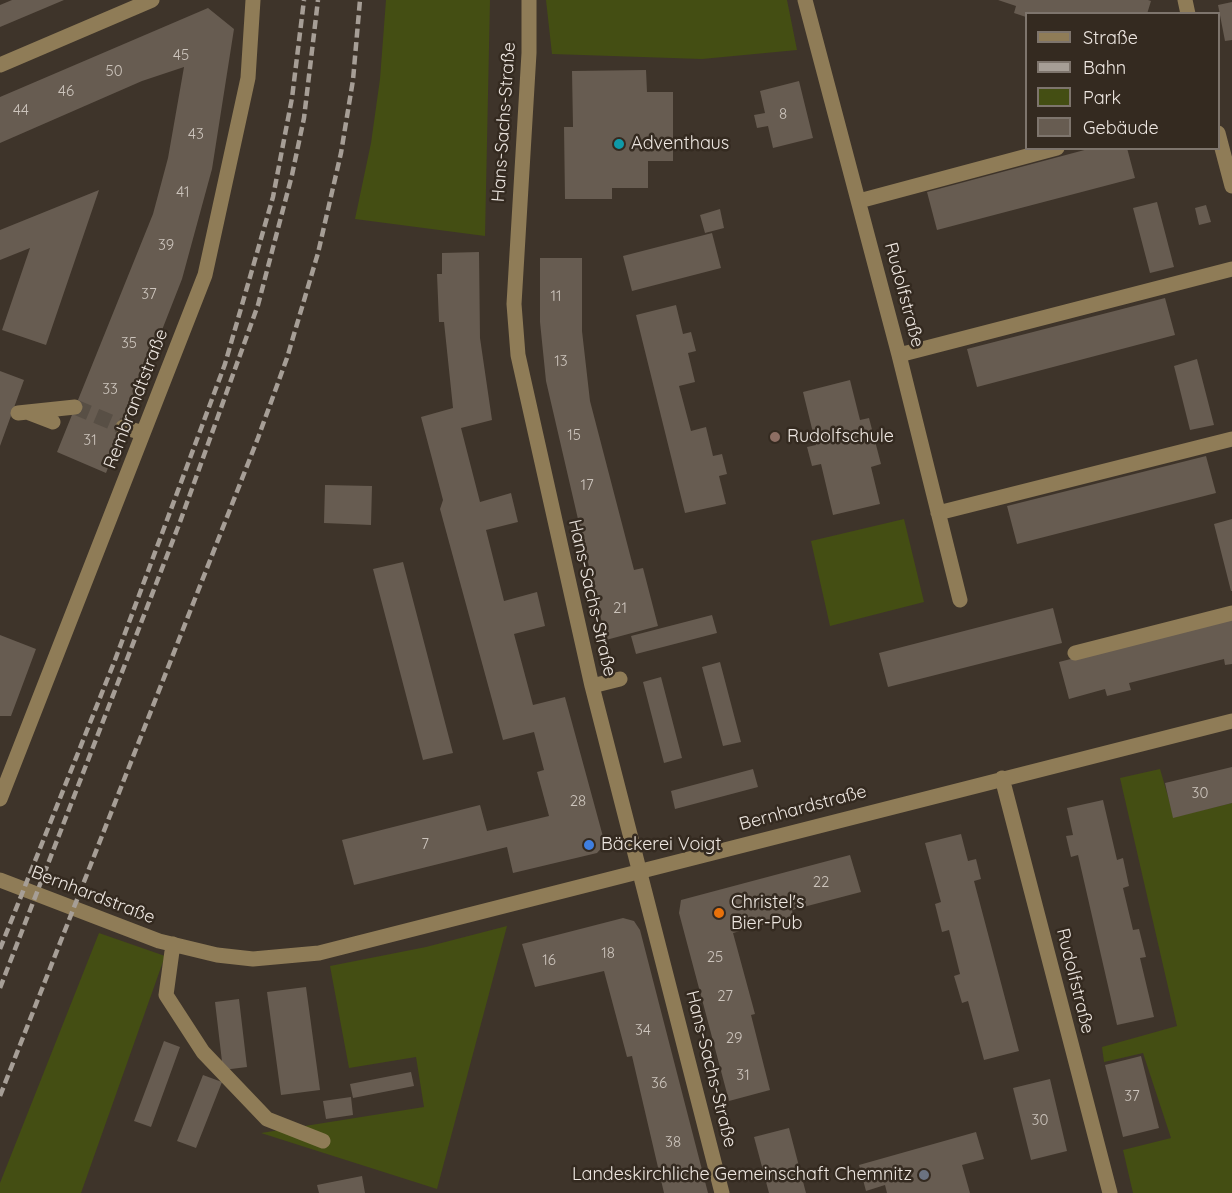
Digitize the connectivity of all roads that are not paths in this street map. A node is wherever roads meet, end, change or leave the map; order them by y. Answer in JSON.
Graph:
{"nodes":[{"id":1,"x":152,"y":0,"type":"edge"},
{"id":2,"x":253,"y":0,"type":"edge"},
{"id":3,"x":529,"y":0,"type":"edge"},
{"id":4,"x":806,"y":0,"type":"edge"},
{"id":5,"x":0,"y":65,"type":"edge"},
{"id":6,"x":1220,"y":141,"type":"edge"},
{"id":7,"x":1050,"y":150,"type":"edge"},
{"id":8,"x":1232,"y":186,"type":"edge"},
{"id":9,"x":859,"y":201,"type":"junction"},
{"id":10,"x":1232,"y":269,"type":"edge"},
{"id":11,"x":899,"y":355,"type":"junction"},
{"id":12,"x":75,"y":407,"type":"tunnel mouth"},
{"id":13,"x":53,"y":422,"type":"dead end"},
{"id":14,"x":123,"y":427,"type":"tunnel mouth"},
{"id":15,"x":143,"y":433,"type":"junction"},
{"id":16,"x":1232,"y":439,"type":"edge"},
{"id":17,"x":938,"y":513,"type":"junction"},
{"id":18,"x":960,"y":600,"type":"dead end"},
{"id":19,"x":1232,"y":613,"type":"edge"},
{"id":20,"x":1075,"y":653,"type":"dead end"},
{"id":21,"x":620,"y":679,"type":"dead end"},
{"id":22,"x":592,"y":686,"type":"junction"},
{"id":23,"x":1232,"y":721,"type":"edge"},
{"id":24,"x":1002,"y":778,"type":"junction"},
{"id":25,"x":0,"y":798,"type":"edge"},
{"id":26,"x":640,"y":871,"type":"junction"},
{"id":27,"x":2,"y":880,"type":"edge"},
{"id":28,"x":173,"y":944,"type":"junction"},
{"id":29,"x":323,"y":1141,"type":"dead end"},
{"id":30,"x":722,"y":1193,"type":"edge"},
{"id":31,"x":1110,"y":1193,"type":"edge"}],
"edges":[{"from":1,"to":5,"type":"street"},
{"from":2,"to":15,"type":"street","name":"Rembrandtstraße"},
{"from":3,"to":22,"type":"street","name":"Hans-Sachs-Straße"},
{"from":4,"to":9,"type":"street","name":"Rudolfstraße"},
{"from":6,"to":8,"type":"street"},
{"from":7,"to":9,"type":"street"},
{"from":9,"to":11,"type":"street","name":"Rudolfstraße"},
{"from":10,"to":11,"type":"street"},
{"from":11,"to":17,"type":"street","name":"Rudolfstraße"},
{"from":12,"to":13,"type":"street"},
{"from":14,"to":15,"type":"street"},
{"from":15,"to":25,"type":"street","name":"Rembrandtstraße"},
{"from":16,"to":17,"type":"street"},
{"from":17,"to":18,"type":"street","name":"Rudolfstraße"},
{"from":19,"to":20,"type":"street"},
{"from":21,"to":22,"type":"street"},
{"from":22,"to":26,"type":"street","name":"Hans-Sachs-Straße"},
{"from":23,"to":24,"type":"street","name":"Bernhardstraße"},
{"from":24,"to":26,"type":"street","name":"Bernhardstraße"},
{"from":24,"to":31,"type":"street","name":"Rudolfstraße"},
{"from":26,"to":28,"type":"street","name":"Bernhardstraße"},
{"from":26,"to":30,"type":"street","name":"Hans-Sachs-Straße"},
{"from":27,"to":28,"type":"street","name":"Bernhardstraße"},
{"from":28,"to":29,"type":"street"}]}
